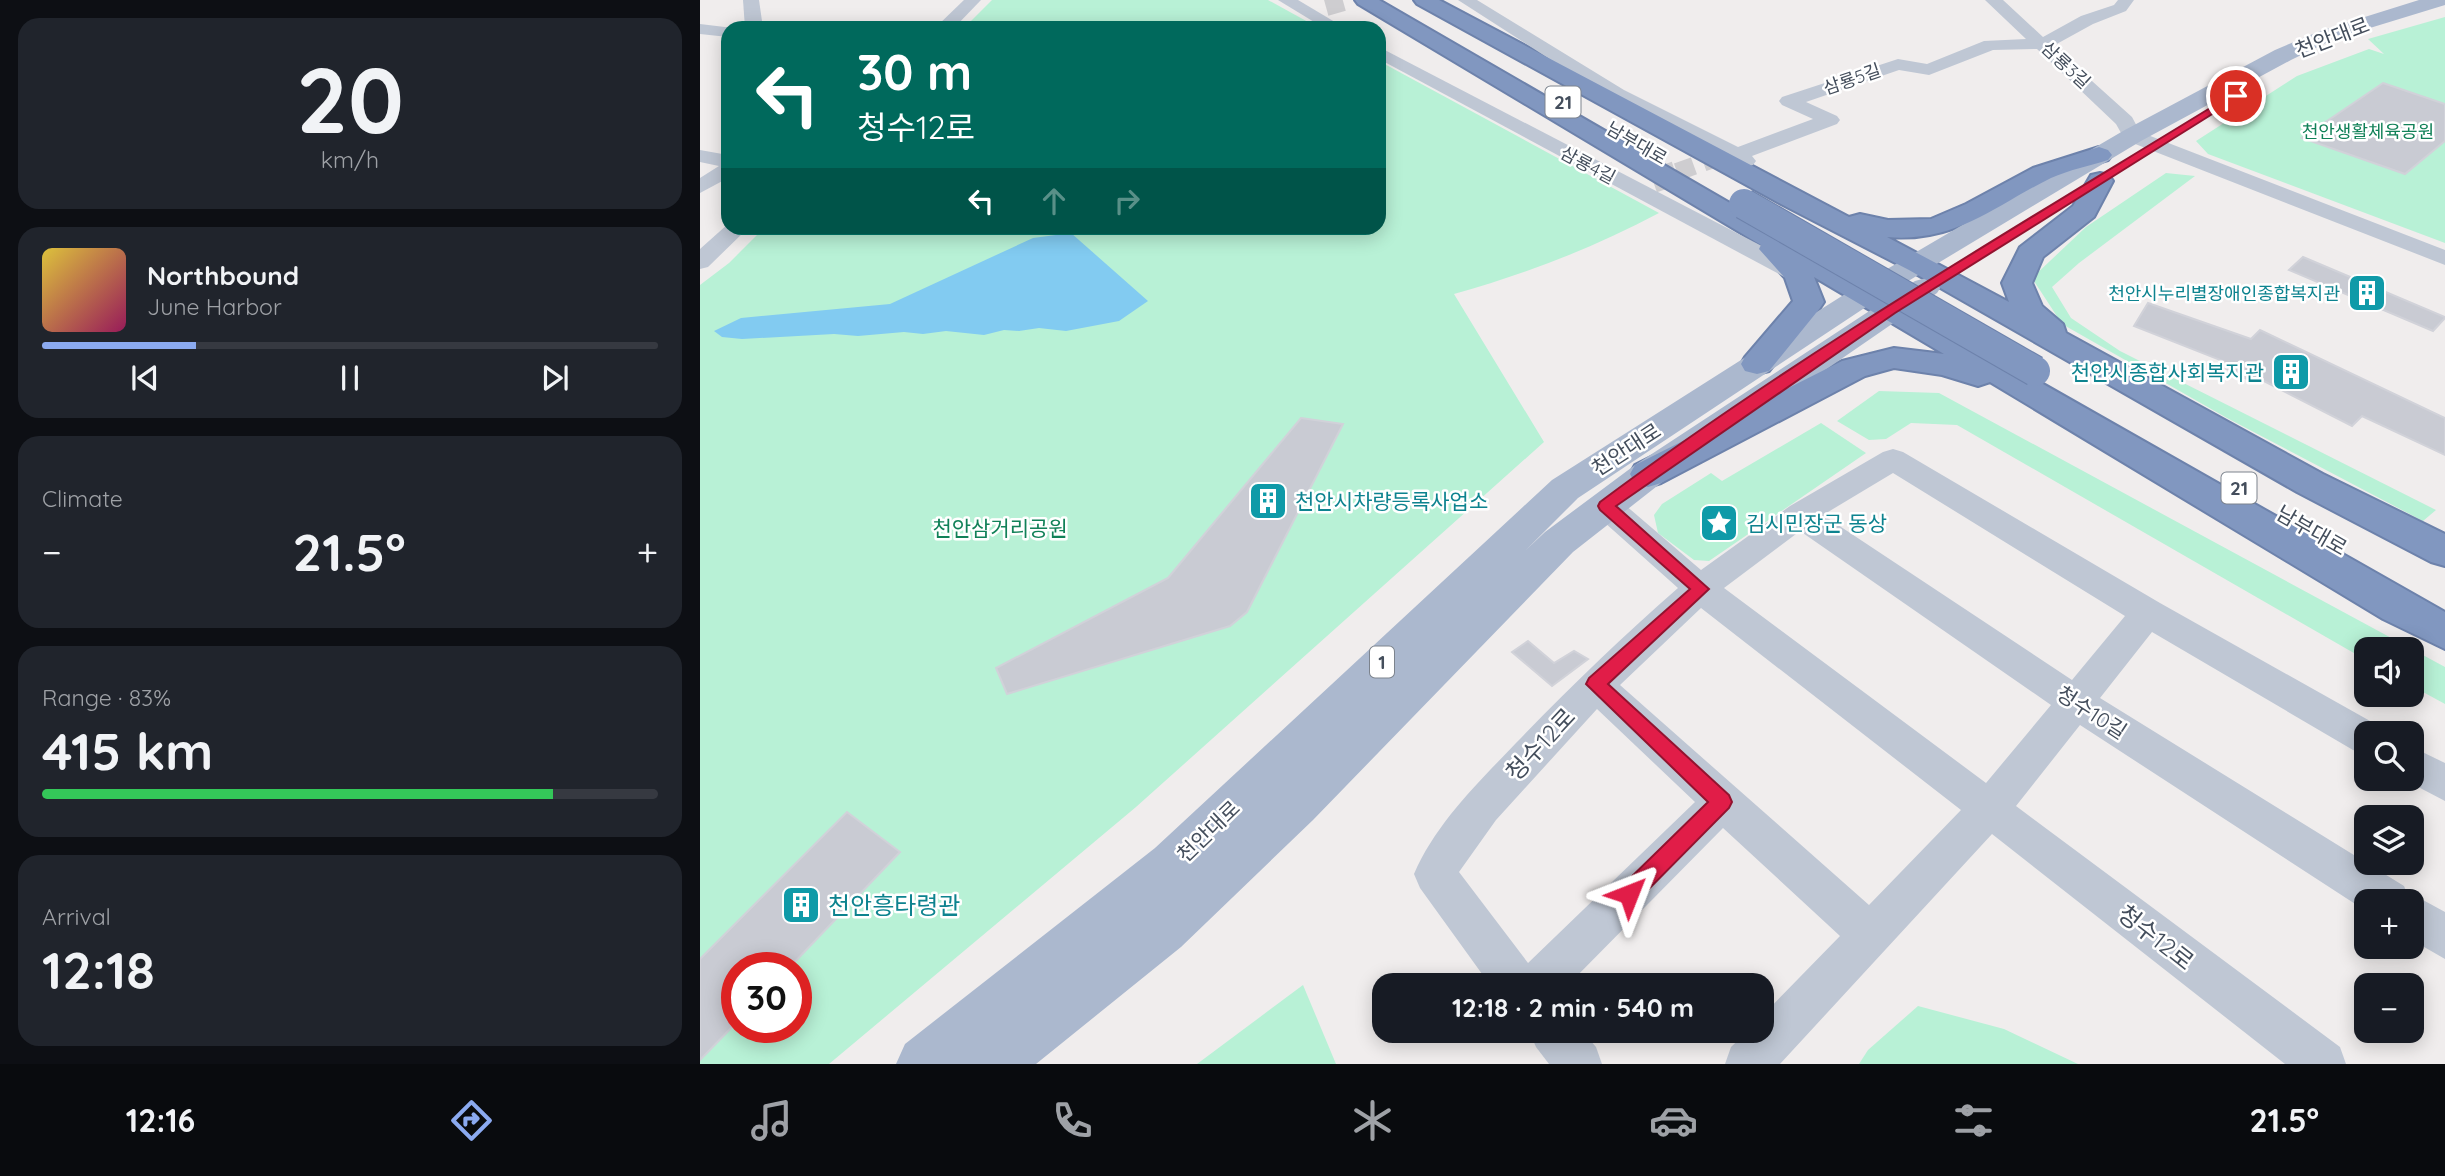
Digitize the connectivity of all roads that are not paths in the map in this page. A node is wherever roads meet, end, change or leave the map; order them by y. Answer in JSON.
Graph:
{"nodes":[{"id":1,"x":751,"y":0,"type":"edge"},
{"id":2,"x":973,"y":0,"type":"edge"},
{"id":3,"x":1286,"y":0,"type":"edge"},
{"id":4,"x":1365,"y":0,"type":"edge"},
{"id":5,"x":1383,"y":0,"type":"edge"},
{"id":6,"x":1404,"y":0,"type":"edge"},
{"id":7,"x":1424,"y":0,"type":"edge"},
{"id":8,"x":1993,"y":0,"type":"edge"},
{"id":9,"x":2126,"y":0,"type":"edge"},
{"id":10,"x":2440,"y":0,"type":"edge"},
{"id":11,"x":1471,"y":1,"type":"edge"},
{"id":12,"x":1326,"y":7,"type":"dead end"},
{"id":13,"x":2445,"y":10,"type":"edge"},
{"id":14,"x":1308,"y":12,"type":"junction"},
{"id":15,"x":753,"y":21,"type":"edge"},
{"id":16,"x":951,"y":21,"type":"edge"},
{"id":17,"x":1324,"y":21,"type":"edge"},
{"id":18,"x":700,"y":29,"type":"edge"},
{"id":19,"x":721,"y":31,"type":"edge"},
{"id":20,"x":2043,"y":44,"type":"junction"},
{"id":21,"x":1386,"y":56,"type":"edge"},
{"id":22,"x":2144,"y":141,"type":"junction"},
{"id":23,"x":1732,"y":154,"type":"junction"},
{"id":24,"x":700,"y":156,"type":"edge"},
{"id":25,"x":721,"y":160,"type":"edge"},
{"id":26,"x":2100,"y":168,"type":"junction"},
{"id":27,"x":721,"y":174,"type":"edge"},
{"id":28,"x":700,"y":187,"type":"edge"},
{"id":29,"x":1790,"y":198,"type":"junction"},
{"id":30,"x":1749,"y":207,"type":"junction"},
{"id":31,"x":729,"y":235,"type":"edge"},
{"id":32,"x":2445,"y":258,"type":"edge"},
{"id":33,"x":700,"y":262,"type":"edge"},
{"id":34,"x":1931,"y":271,"type":"junction"},
{"id":35,"x":1800,"y":275,"type":"junction"},
{"id":36,"x":1877,"y":303,"type":"junction"},
{"id":37,"x":2037,"y":363,"type":"junction"},
{"id":38,"x":1757,"y":364,"type":"junction"},
{"id":39,"x":2157,"y":399,"type":"junction"},
{"id":40,"x":2168,"y":472,"type":"junction"},
{"id":41,"x":1648,"y":474,"type":"junction"},
{"id":42,"x":1606,"y":506,"type":"junction"},
{"id":43,"x":1800,"y":515,"type":"junction"},
{"id":44,"x":2445,"y":551,"type":"edge"},
{"id":45,"x":2445,"y":580,"type":"edge"},
{"id":46,"x":1701,"y":589,"type":"junction"},
{"id":47,"x":2445,"y":603,"type":"edge"},
{"id":48,"x":2148,"y":613,"type":"junction"},
{"id":49,"x":2445,"y":632,"type":"edge"},
{"id":50,"x":1595,"y":684,"type":"junction"},
{"id":51,"x":2075,"y":702,"type":"junction"},
{"id":52,"x":2354,"y":730,"type":"edge"},
{"id":53,"x":2424,"y":771,"type":"edge"},
{"id":54,"x":2445,"y":783,"type":"edge"},
{"id":55,"x":1722,"y":802,"type":"junction"},
{"id":56,"x":1989,"y":809,"type":"junction"},
{"id":57,"x":2370,"y":889,"type":"edge"},
{"id":58,"x":2424,"y":923,"type":"edge"},
{"id":59,"x":1871,"y":935,"type":"junction"},
{"id":60,"x":2445,"y":937,"type":"edge"},
{"id":61,"x":1508,"y":973,"type":"edge"},
{"id":62,"x":1549,"y":973,"type":"edge"},
{"id":63,"x":1562,"y":1043,"type":"edge"},
{"id":64,"x":925,"y":1064,"type":"edge"},
{"id":65,"x":991,"y":1064,"type":"edge"},
{"id":66,"x":1579,"y":1064,"type":"edge"},
{"id":67,"x":1748,"y":1064,"type":"edge"},
{"id":68,"x":2323,"y":1064,"type":"edge"}],
"edges":[{"from":1,"to":15,"type":"street"},
{"from":2,"to":16,"type":"street"},
{"from":3,"to":14,"type":"street"},
{"from":4,"to":30,"type":"highway"},
{"from":5,"to":30,"type":"highway","name":"남부대로","number":"21"},
{"from":6,"to":30,"type":"highway","name":"남부대로","number":"21"},
{"from":7,"to":29,"type":"highway"},
{"from":8,"to":20,"type":"street","name":"삼룡3길"},
{"from":9,"to":20,"type":"street","name":"삼룡5길"},
{"from":10,"to":22,"type":"main road","name":"천안대로","number":"1"},
{"from":11,"to":23,"type":"street"},
{"from":12,"to":14,"type":"street"},
{"from":13,"to":22,"type":"main road","name":"천안대로","number":"1"},
{"from":14,"to":17,"type":"street"},
{"from":18,"to":19,"type":"street"},
{"from":20,"to":22,"type":"street","name":"삼룡3길"},
{"from":20,"to":23,"type":"street","name":"삼룡5길"},
{"from":21,"to":35,"type":"street","name":"삼룡4길"},
{"from":22,"to":26,"type":"main road","name":"천안대로","number":"1"},
{"from":22,"to":32,"type":"street"},
{"from":23,"to":29,"type":"street"},
{"from":24,"to":25,"type":"street"},
{"from":26,"to":29,"type":"highway"},
{"from":26,"to":34,"type":"main road","name":"천안대로","number":"1"},
{"from":26,"to":39,"type":"highway"},
{"from":27,"to":28,"type":"street"},
{"from":29,"to":34,"type":"highway"},
{"from":30,"to":35,"type":"highway"},
{"from":30,"to":36,"type":"highway"},
{"from":30,"to":37,"type":"highway","number":"21","bridge":true},
{"from":31,"to":33,"type":"street"},
{"from":34,"to":36,"type":"main road","name":"천안대로","number":"1"},
{"from":34,"to":37,"type":"highway"},
{"from":35,"to":38,"type":"highway"},
{"from":36,"to":37,"type":"highway"},
{"from":36,"to":38,"type":"main road","name":"천안대로","number":"1"},
{"from":36,"to":41,"type":"main road","name":"천안대로","number":"1"},
{"from":37,"to":39,"type":"highway"},
{"from":37,"to":40,"type":"highway"},
{"from":37,"to":45,"type":"highway","name":"남부대로","number":"21"},
{"from":37,"to":47,"type":"highway","name":"남부대로","number":"21"},
{"from":38,"to":64,"type":"main road","name":"천안대로","number":"1"},
{"from":39,"to":44,"type":"highway"},
{"from":40,"to":41,"type":"highway"},
{"from":40,"to":49,"type":"highway"},
{"from":41,"to":42,"type":"main road","name":"천안대로","number":"1"},
{"from":42,"to":46,"type":"street","name":"청수12로"},
{"from":42,"to":65,"type":"main road","name":"천안대로","number":"1"},
{"from":43,"to":46,"type":"street"},
{"from":43,"to":48,"type":"street"},
{"from":43,"to":51,"type":"street","name":"청수10길"},
{"from":46,"to":50,"type":"street"},
{"from":46,"to":56,"type":"street","name":"청수12로"},
{"from":48,"to":51,"type":"street"},
{"from":48,"to":52,"type":"street"},
{"from":50,"to":55,"type":"street"},
{"from":50,"to":61,"type":"street","name":"청수12로"},
{"from":51,"to":56,"type":"street"},
{"from":51,"to":57,"type":"street","name":"청수10길"},
{"from":53,"to":54,"type":"street"},
{"from":55,"to":59,"type":"street"},
{"from":55,"to":62,"type":"street"},
{"from":56,"to":59,"type":"street"},
{"from":56,"to":68,"type":"street","name":"청수12로"},
{"from":58,"to":60,"type":"street"},
{"from":59,"to":67,"type":"street"},
{"from":63,"to":66,"type":"street"}]}
